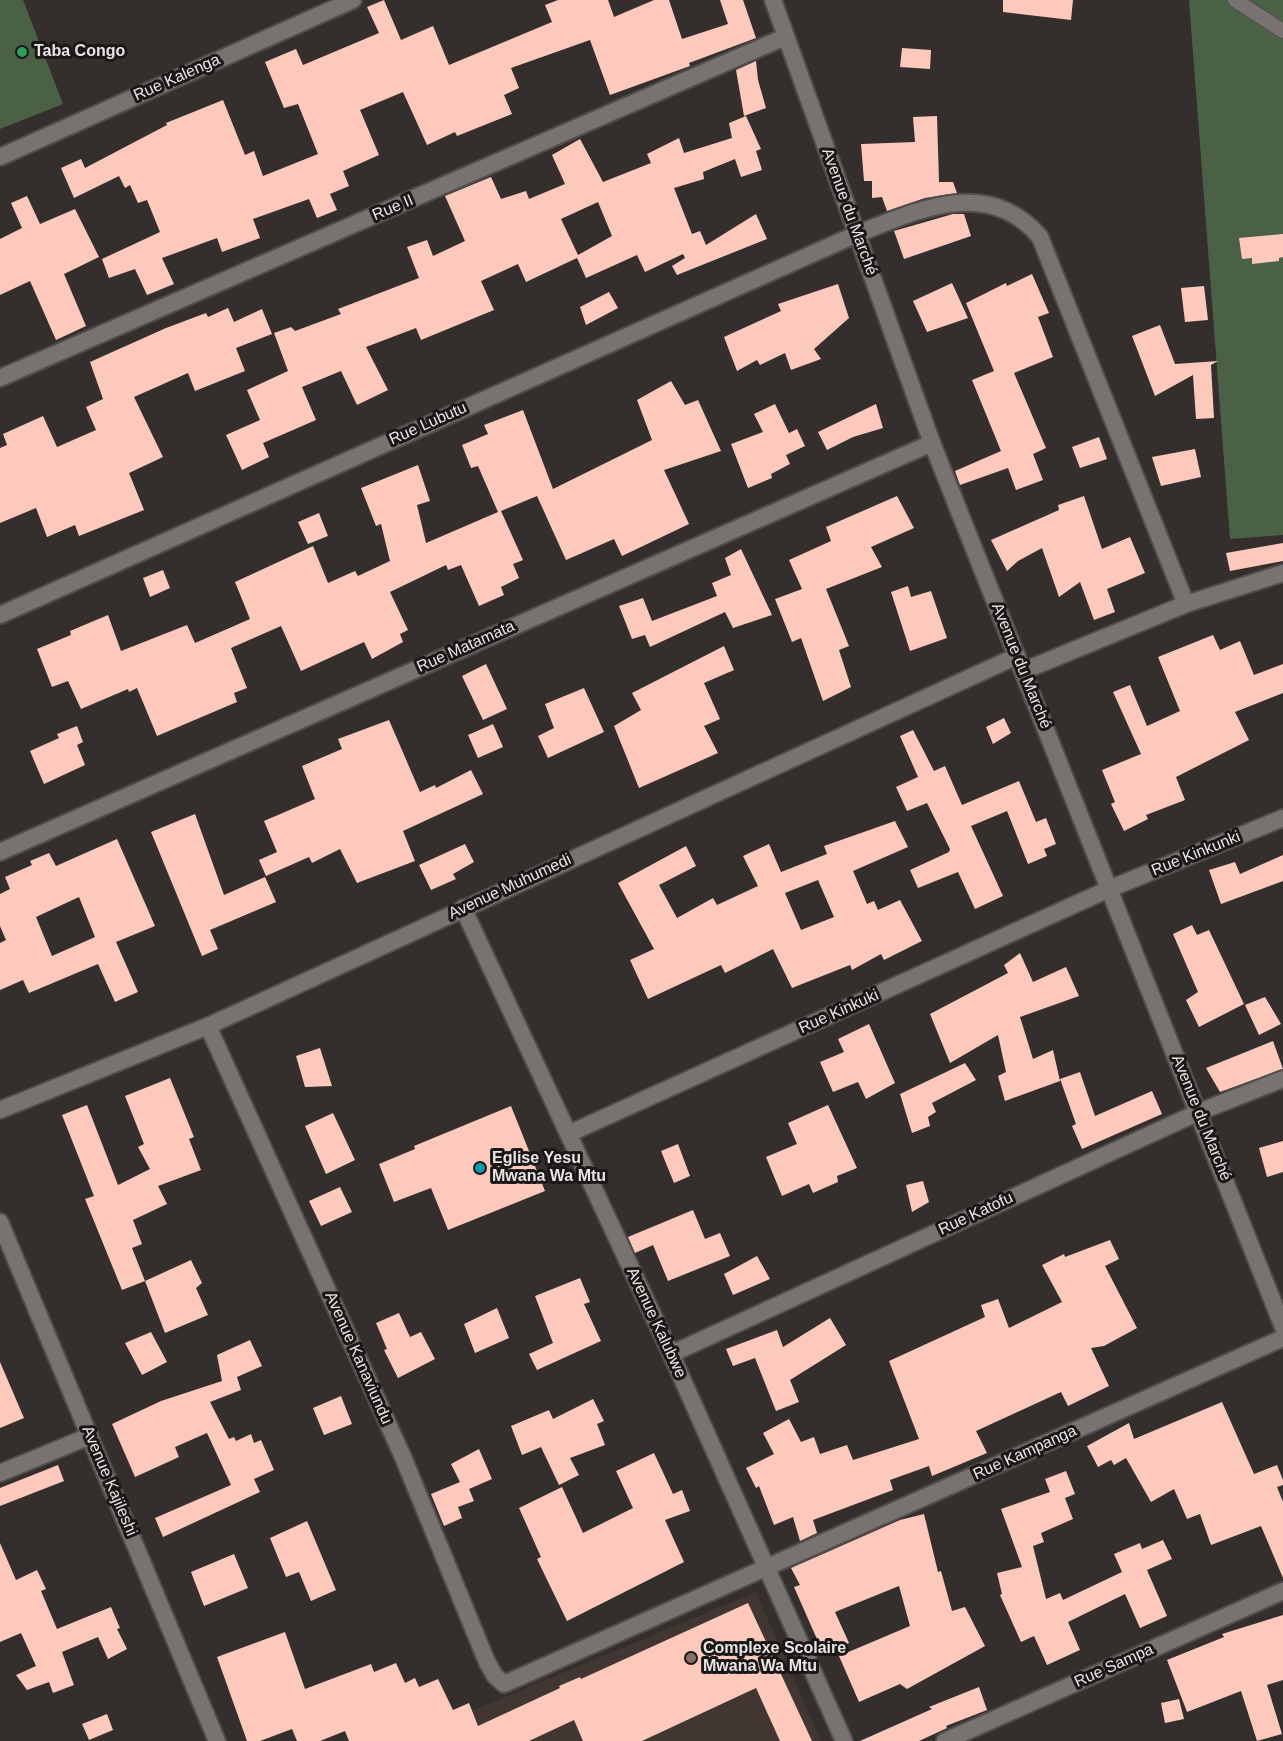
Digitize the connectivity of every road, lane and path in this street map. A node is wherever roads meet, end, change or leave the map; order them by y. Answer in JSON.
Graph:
{"nodes":[{"id":1,"x":353,"y":0,"type":"edge"},
{"id":2,"x":773,"y":0,"type":"edge"},
{"id":3,"x":1235,"y":0,"type":"edge"},
{"id":4,"x":1283,"y":31,"type":"edge"},
{"id":5,"x":785,"y":37,"type":"junction"},
{"id":6,"x":0,"y":156,"type":"edge"},
{"id":7,"x":857,"y":234,"type":"junction"},
{"id":8,"x":0,"y":378,"type":"edge"},
{"id":9,"x":932,"y":443,"type":"junction"},
{"id":10,"x":1283,"y":573,"type":"edge"},
{"id":11,"x":1186,"y":604,"type":"junction"},
{"id":12,"x":0,"y":615,"type":"edge"},
{"id":13,"x":1020,"y":663,"type":"junction"},
{"id":14,"x":1283,"y":818,"type":"edge"},
{"id":15,"x":0,"y":852,"type":"edge"},
{"id":16,"x":1109,"y":889,"type":"junction"},
{"id":17,"x":463,"y":908,"type":"junction"},
{"id":18,"x":208,"y":1026,"type":"junction"},
{"id":19,"x":1283,"y":1078,"type":"edge"},
{"id":20,"x":0,"y":1110,"type":"edge"},
{"id":21,"x":1199,"y":1112,"type":"junction"},
{"id":22,"x":568,"y":1134,"type":"junction"},
{"id":23,"x":0,"y":1222,"type":"edge"},
{"id":24,"x":1283,"y":1327,"type":"edge"},
{"id":25,"x":1283,"y":1338,"type":"edge"},
{"id":26,"x":671,"y":1354,"type":"junction"},
{"id":27,"x":90,"y":1436,"type":"junction"},
{"id":28,"x":0,"y":1473,"type":"edge"},
{"id":29,"x":767,"y":1569,"type":"junction"},
{"id":30,"x":1283,"y":1591,"type":"edge"},
{"id":31,"x":510,"y":1683,"type":"joint"},
{"id":32,"x":217,"y":1741,"type":"edge"},
{"id":33,"x":844,"y":1741,"type":"edge"},
{"id":34,"x":945,"y":1741,"type":"edge"}],
"edges":[{"from":1,"to":6,"type":"street","name":"Rue Kalenga"},
{"from":2,"to":5,"type":"street","name":"Avenue du Marché"},
{"from":3,"to":4,"type":"lane"},
{"from":5,"to":7,"type":"street","name":"Avenue du Marché"},
{"from":5,"to":8,"type":"street","name":"Rue II"},
{"from":7,"to":9,"type":"street","name":"Avenue du Marché"},
{"from":7,"to":11,"type":"street","name":"Rue Lubutu"},
{"from":7,"to":12,"type":"street","name":"Rue Lubutu"},
{"from":9,"to":13,"type":"street","name":"Avenue du Marché"},
{"from":9,"to":15,"type":"street","name":"Rue Matamata"},
{"from":10,"to":11,"type":"street","name":"Avenue Muhumedi"},
{"from":11,"to":13,"type":"street","name":"Avenue Muhumedi"},
{"from":13,"to":16,"type":"street","name":"Avenue du Marché"},
{"from":13,"to":17,"type":"street","name":"Avenue Muhumedi"},
{"from":14,"to":16,"type":"street","name":"Rue Kinkunki"},
{"from":16,"to":21,"type":"street","name":"Avenue du Marché"},
{"from":16,"to":22,"type":"street","name":"Rue Kinkuki"},
{"from":17,"to":18,"type":"street","name":"Avenue Muhumedi"},
{"from":17,"to":22,"type":"street","name":"Avenue Kalubwe"},
{"from":18,"to":20,"type":"street","name":"Avenue Muhumedi"},
{"from":18,"to":31,"type":"street","name":"Avenue Kanaviundu"},
{"from":19,"to":21,"type":"street","name":"Rue Katofu"},
{"from":21,"to":24,"type":"street","name":"Avenue du Marché"},
{"from":21,"to":26,"type":"street","name":"Rue Katofu"},
{"from":22,"to":26,"type":"street","name":"Avenue Kalubwe"},
{"from":23,"to":27,"type":"street","name":"Avenue Kajileshi"},
{"from":25,"to":29,"type":"street","name":"Rue Kampanga"},
{"from":26,"to":29,"type":"street","name":"Avenue Kalubwe"},
{"from":27,"to":28,"type":"street"},
{"from":27,"to":32,"type":"street","name":"Avenue Kajileshi"},
{"from":29,"to":31,"type":"street","name":"Rue Kampanga"},
{"from":29,"to":33,"type":"street","name":"Avenue Kalubwe"},
{"from":30,"to":34,"type":"street","name":"Rue Sampa"}]}
